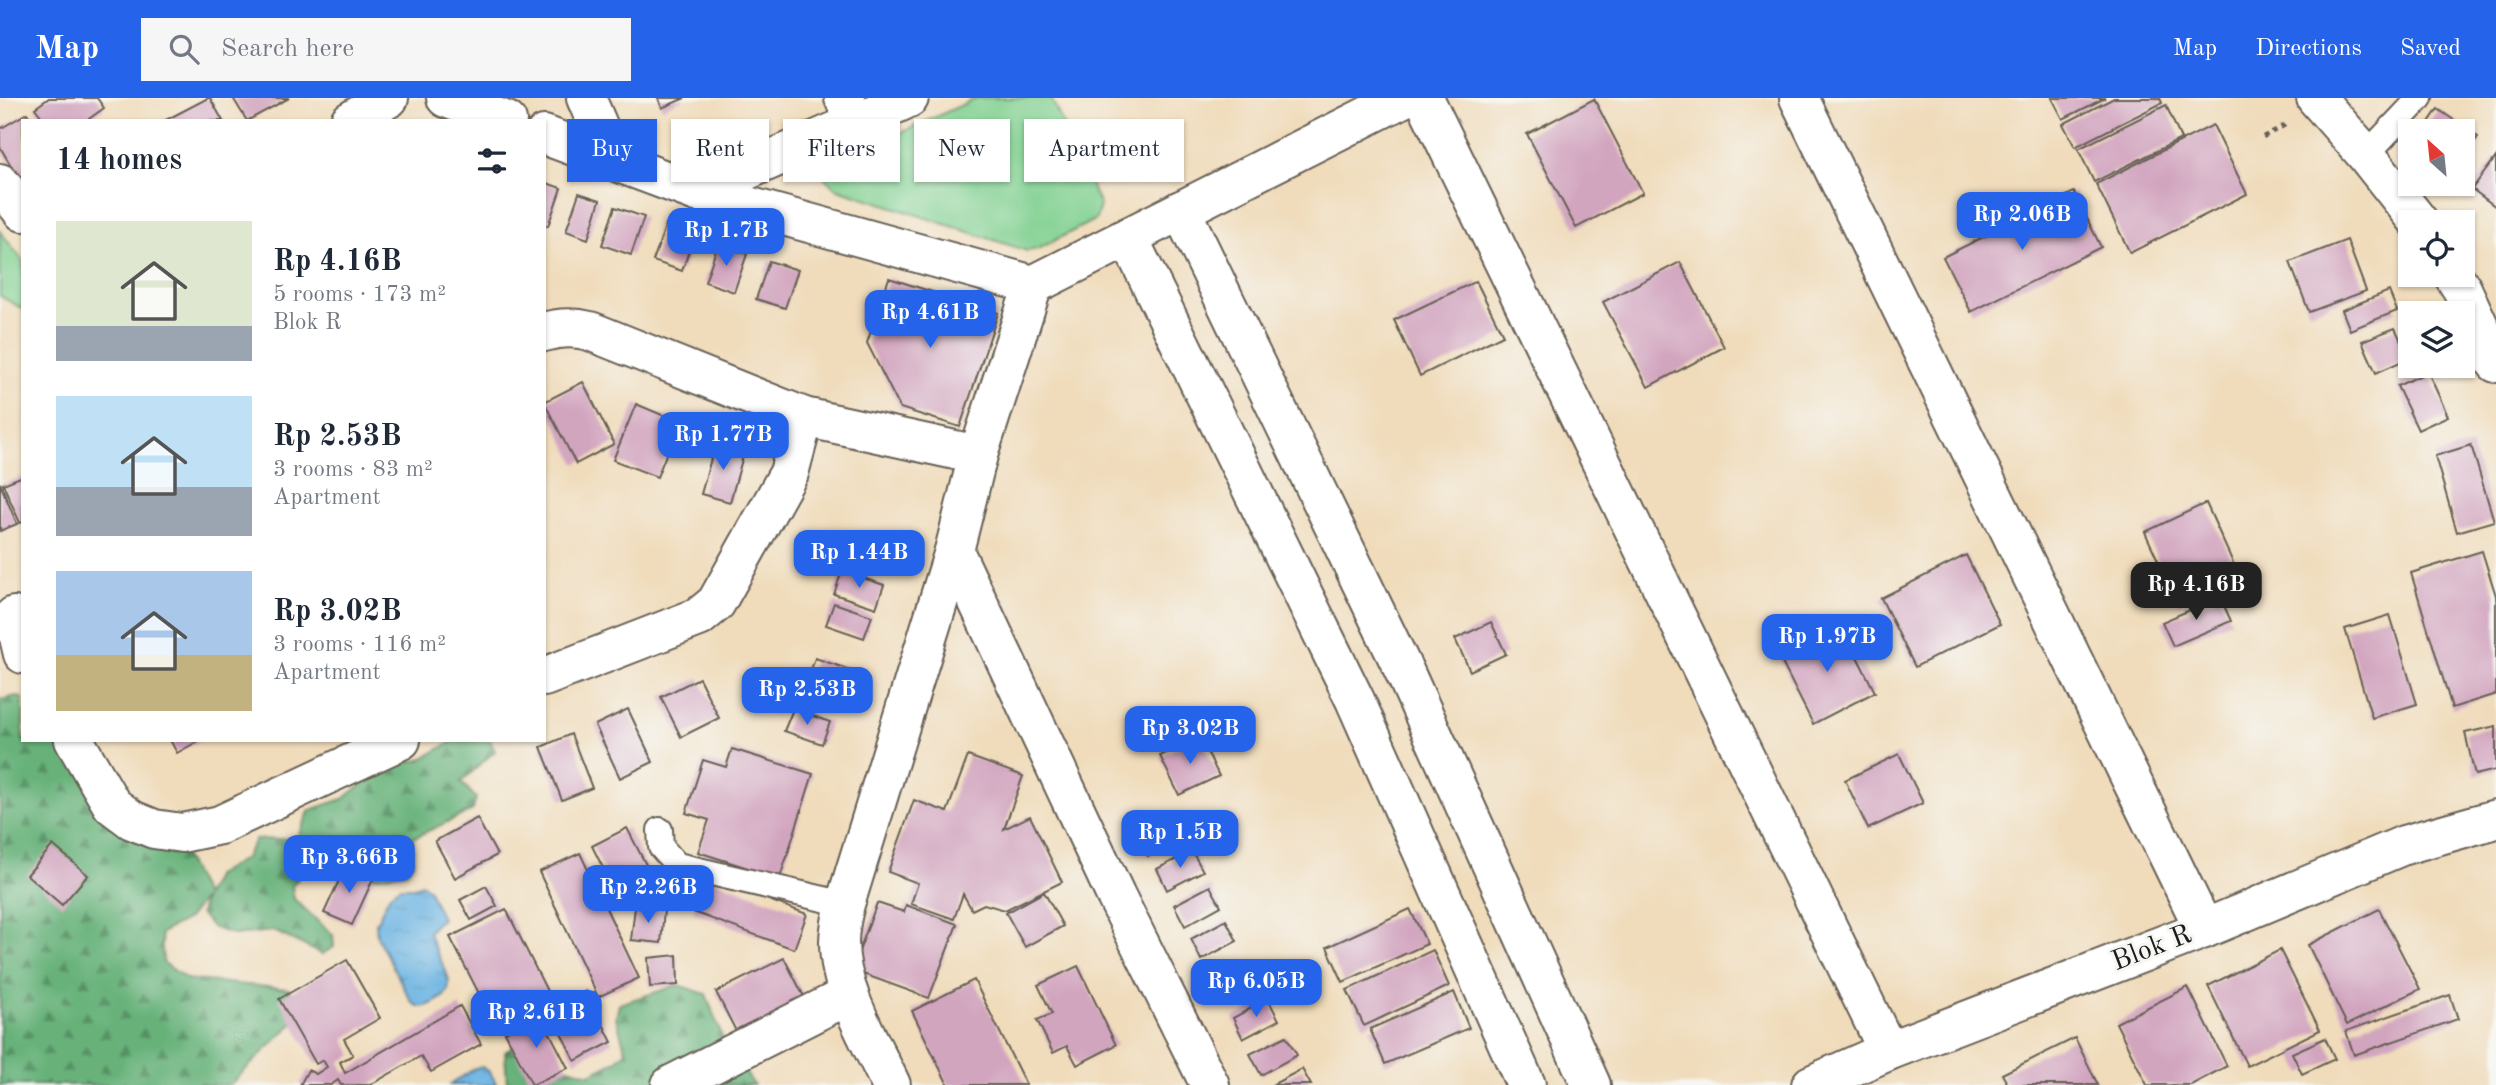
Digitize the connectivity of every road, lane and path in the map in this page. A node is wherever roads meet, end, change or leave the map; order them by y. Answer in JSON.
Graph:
{"nodes":[{"id":1,"x":389,"y":98,"type":"edge"},
{"id":2,"x":446,"y":98,"type":"edge"},
{"id":3,"x":586,"y":98,"type":"edge"},
{"id":4,"x":909,"y":98,"type":"edge"},
{"id":5,"x":1403,"y":98,"type":"edge"},
{"id":6,"x":1424,"y":98,"type":"edge"},
{"id":7,"x":1799,"y":98,"type":"edge"},
{"id":8,"x":2316,"y":98,"type":"edge"},
{"id":9,"x":2420,"y":98,"type":"edge"},
{"id":10,"x":850,"y":111,"type":"edge"},
{"id":11,"x":353,"y":119,"type":"edge"},
{"id":12,"x":502,"y":119,"type":"edge"},
{"id":13,"x":595,"y":119,"type":"edge"},
{"id":14,"x":546,"y":136,"type":"edge"},
{"id":15,"x":567,"y":143,"type":"edge"},
{"id":16,"x":2366,"y":155,"type":"junction"},
{"id":17,"x":657,"y":177,"type":"edge"},
{"id":18,"x":0,"y":183,"type":"edge"},
{"id":19,"x":697,"y":192,"type":"junction"},
{"id":20,"x":21,"y":209,"type":"edge"},
{"id":21,"x":1181,"y":210,"type":"junction"},
{"id":22,"x":2410,"y":210,"type":"edge"},
{"id":23,"x":1128,"y":237,"type":"junction"},
{"id":24,"x":1032,"y":285,"type":"junction"},
{"id":25,"x":2461,"y":287,"type":"edge"},
{"id":26,"x":546,"y":332,"type":"edge"},
{"id":27,"x":2496,"y":363,"type":"edge"},
{"id":28,"x":804,"y":417,"type":"junction"},
{"id":29,"x":978,"y":455,"type":"junction"},
{"id":30,"x":954,"y":551,"type":"junction"},
{"id":31,"x":12,"y":616,"type":"edge"},
{"id":32,"x":21,"y":647,"type":"edge"},
{"id":33,"x":1406,"y":675,"type":"junction"},
{"id":34,"x":546,"y":676,"type":"edge"},
{"id":35,"x":1355,"y":701,"type":"junction"},
{"id":36,"x":75,"y":742,"type":"edge"},
{"id":37,"x":397,"y":742,"type":"edge"},
{"id":38,"x":2496,"y":819,"type":"edge"},
{"id":39,"x":660,"y":830,"type":"dead end"},
{"id":40,"x":845,"y":904,"type":"junction"},
{"id":41,"x":2204,"y":929,"type":"junction"},
{"id":42,"x":849,"y":995,"type":"junction"},
{"id":43,"x":1888,"y":1051,"type":"junction"},
{"id":44,"x":671,"y":1085,"type":"edge"},
{"id":45,"x":891,"y":1085,"type":"edge"},
{"id":46,"x":1210,"y":1085,"type":"edge"},
{"id":47,"x":1526,"y":1085,"type":"edge"},
{"id":48,"x":1591,"y":1085,"type":"edge"},
{"id":49,"x":1811,"y":1085,"type":"edge"}],
"edges":[{"from":1,"to":11,"type":"street"},
{"from":2,"to":12,"type":"street"},
{"from":3,"to":13,"type":"street"},
{"from":4,"to":10,"type":"street"},
{"from":5,"to":21,"type":"street"},
{"from":6,"to":43,"type":"street"},
{"from":7,"to":41,"type":"street"},
{"from":8,"to":16,"type":"street"},
{"from":9,"to":16,"type":"lane"},
{"from":10,"to":19,"type":"street"},
{"from":14,"to":15,"type":"street"},
{"from":16,"to":22,"type":"street"},
{"from":17,"to":19,"type":"street"},
{"from":18,"to":20,"type":"street"},
{"from":19,"to":24,"type":"street"},
{"from":21,"to":23,"type":"street"},
{"from":21,"to":33,"type":"street"},
{"from":23,"to":24,"type":"street"},
{"from":23,"to":35,"type":"street"},
{"from":24,"to":29,"type":"street"},
{"from":25,"to":27,"type":"street"},
{"from":26,"to":28,"type":"street"},
{"from":28,"to":29,"type":"street"},
{"from":28,"to":34,"type":"street"},
{"from":29,"to":30,"type":"street"},
{"from":30,"to":40,"type":"street"},
{"from":30,"to":46,"type":"street"},
{"from":31,"to":32,"type":"street"},
{"from":33,"to":35,"type":"street"},
{"from":33,"to":48,"type":"street"},
{"from":35,"to":47,"type":"street"},
{"from":36,"to":37,"type":"street"},
{"from":38,"to":41,"type":"street","name":"Blok R"},
{"from":39,"to":40,"type":"lane"},
{"from":40,"to":42,"type":"street"},
{"from":41,"to":43,"type":"street","name":"Blok R"},
{"from":42,"to":44,"type":"street"},
{"from":42,"to":45,"type":"street"},
{"from":43,"to":49,"type":"street","name":"Blok R"}]}
